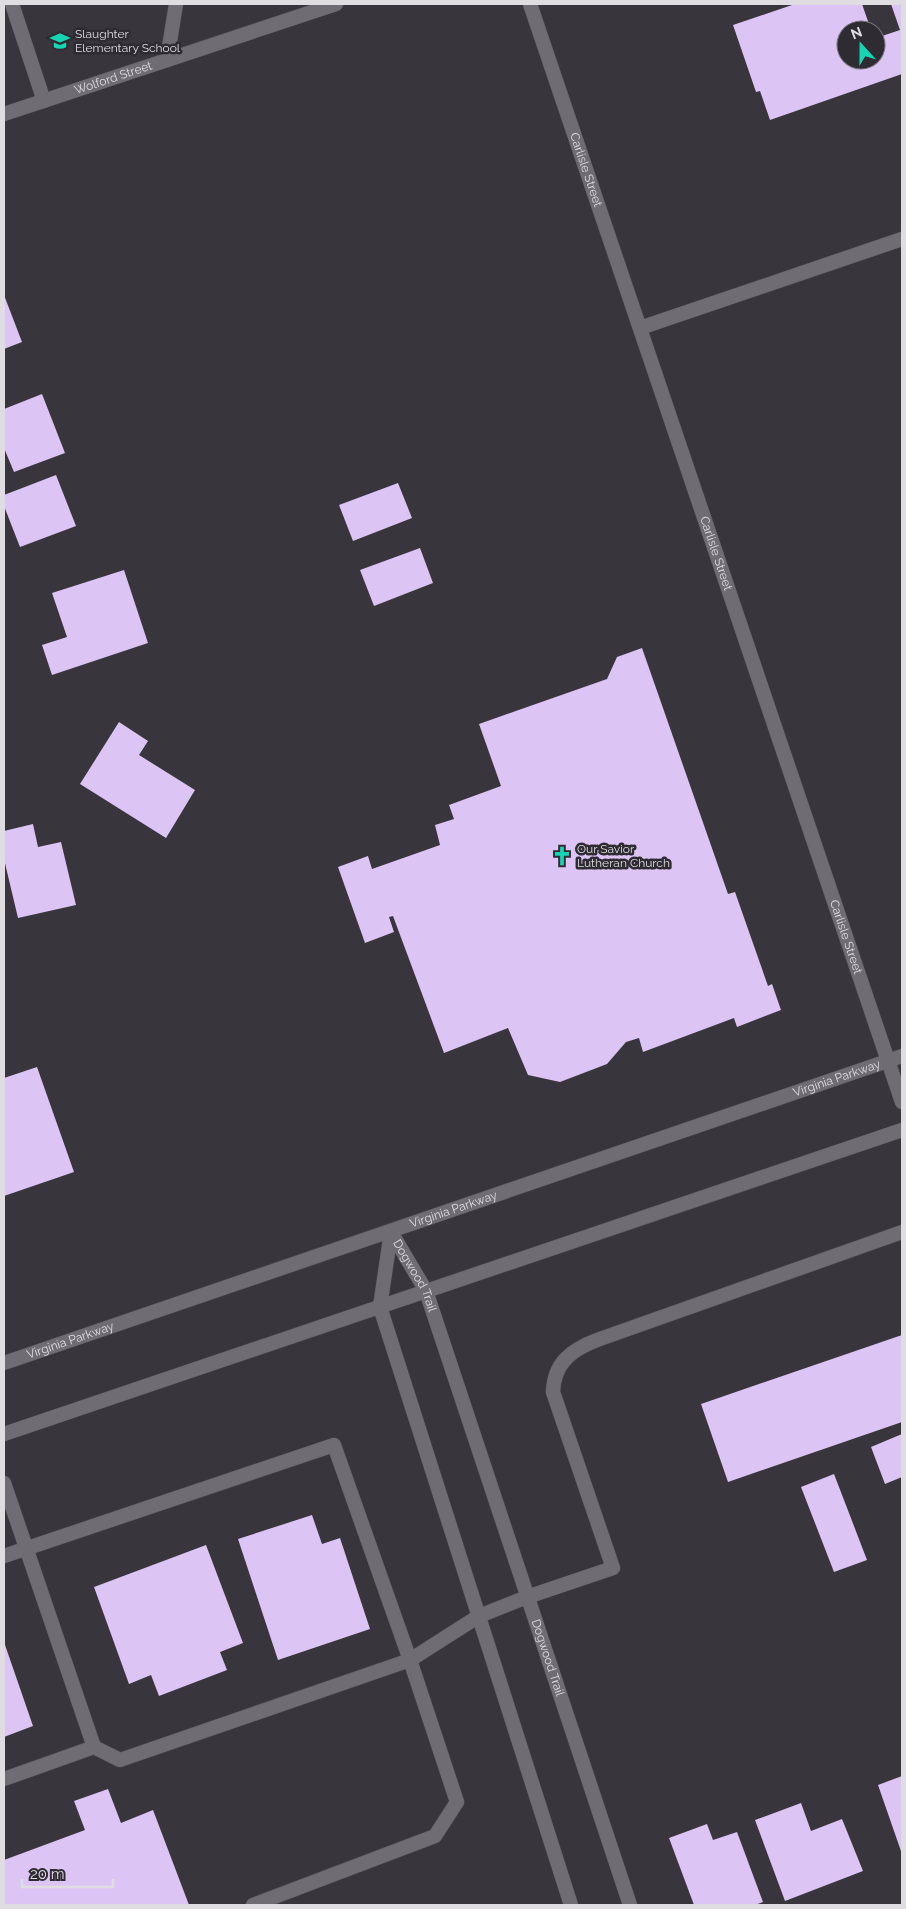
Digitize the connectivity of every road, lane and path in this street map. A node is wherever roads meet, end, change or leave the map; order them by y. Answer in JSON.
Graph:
{"nodes":[{"id":1,"x":12,"y":4,"type":"edge"},
{"id":2,"x":176,"y":4,"type":"edge"},
{"id":3,"x":336,"y":4,"type":"edge"},
{"id":4,"x":530,"y":4,"type":"edge"},
{"id":5,"x":167,"y":60,"type":"junction"},
{"id":6,"x":44,"y":101,"type":"junction"},
{"id":7,"x":4,"y":114,"type":"edge"},
{"id":8,"x":902,"y":239,"type":"edge"},
{"id":9,"x":640,"y":328,"type":"junction"},
{"id":10,"x":902,"y":1056,"type":"edge"},
{"id":11,"x":888,"y":1060,"type":"junction"},
{"id":12,"x":902,"y":1102,"type":"edge"},
{"id":13,"x":902,"y":1130,"type":"edge"},
{"id":14,"x":391,"y":1232,"type":"junction"},
{"id":15,"x":902,"y":1232,"type":"edge"},
{"id":16,"x":426,"y":1291,"type":"junction"},
{"id":17,"x":380,"y":1307,"type":"junction"},
{"id":18,"x":4,"y":1363,"type":"edge"},
{"id":19,"x":4,"y":1434,"type":"edge"},
{"id":20,"x":4,"y":1483,"type":"edge"},
{"id":21,"x":26,"y":1548,"type":"junction"},
{"id":22,"x":4,"y":1556,"type":"edge"},
{"id":23,"x":527,"y":1597,"type":"junction"},
{"id":24,"x":479,"y":1616,"type":"junction"},
{"id":25,"x":410,"y":1660,"type":"junction"},
{"id":26,"x":94,"y":1747,"type":"junction"},
{"id":27,"x":4,"y":1779,"type":"edge"},
{"id":28,"x":254,"y":1905,"type":"edge"},
{"id":29,"x":571,"y":1905,"type":"edge"},
{"id":30,"x":630,"y":1905,"type":"edge"}],
"edges":[{"from":1,"to":6,"type":"street"},
{"from":2,"to":5,"type":"street"},
{"from":3,"to":5,"type":"street","name":"Wolford Street"},
{"from":4,"to":9,"type":"street","name":"Carlisle Street"},
{"from":5,"to":6,"type":"street","name":"Wolford Street"},
{"from":6,"to":7,"type":"street","name":"Wolford Street"},
{"from":8,"to":9,"type":"street"},
{"from":9,"to":11,"type":"street","name":"Carlisle Street"},
{"from":10,"to":11,"type":"street","name":"Virginia Parkway"},
{"from":11,"to":12,"type":"street","name":"Carlisle Street"},
{"from":11,"to":14,"type":"street","name":"Virginia Parkway"},
{"from":13,"to":16,"type":"street"},
{"from":14,"to":16,"type":"street","name":"Dogwood Trail"},
{"from":14,"to":17,"type":"street","name":"Dogwood Trail"},
{"from":14,"to":18,"type":"street","name":"Virginia Parkway"},
{"from":15,"to":23,"type":"street"},
{"from":16,"to":17,"type":"street"},
{"from":16,"to":23,"type":"street","name":"Dogwood Trail"},
{"from":17,"to":19,"type":"street"},
{"from":17,"to":24,"type":"street","name":"Dogwood Trail"},
{"from":20,"to":21,"type":"street"},
{"from":21,"to":22,"type":"street"},
{"from":21,"to":25,"type":"street"},
{"from":21,"to":26,"type":"street"},
{"from":23,"to":24,"type":"street"},
{"from":23,"to":30,"type":"street","name":"Dogwood Trail"},
{"from":24,"to":25,"type":"street"},
{"from":24,"to":29,"type":"street","name":"Dogwood Trail"},
{"from":25,"to":26,"type":"street"},
{"from":25,"to":28,"type":"street"},
{"from":26,"to":27,"type":"street"}]}
